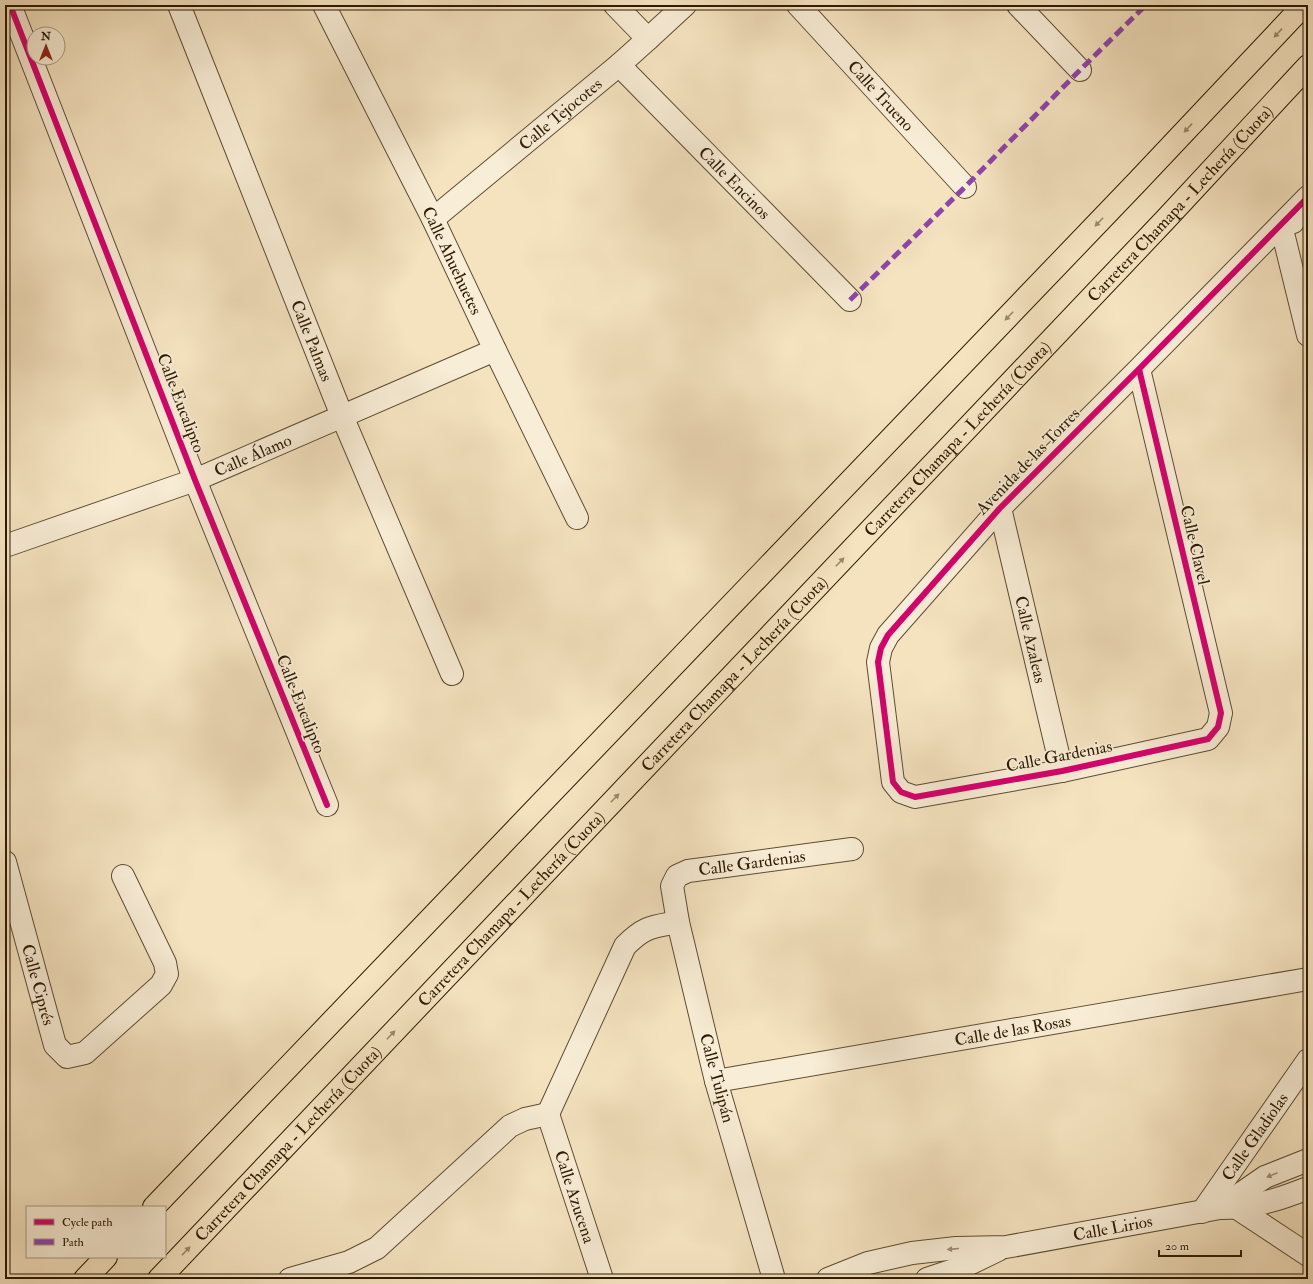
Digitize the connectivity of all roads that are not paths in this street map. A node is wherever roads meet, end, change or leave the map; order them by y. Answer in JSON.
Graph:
{"nodes":[{"id":1,"x":179,"y":5,"type":"edge"},
{"id":2,"x":324,"y":5,"type":"edge"},
{"id":3,"x":615,"y":5,"type":"edge"},
{"id":4,"x":685,"y":5,"type":"edge"},
{"id":5,"x":798,"y":5,"type":"edge"},
{"id":6,"x":1018,"y":5,"type":"edge"},
{"id":7,"x":1304,"y":5,"type":"edge"},
{"id":8,"x":11,"y":11,"type":"edge"},
{"id":9,"x":648,"y":39,"type":"junction"},
{"id":10,"x":619,"y":65,"type":"junction"},
{"id":11,"x":1308,"y":66,"type":"edge"},
{"id":12,"x":1080,"y":70,"type":"dead end"},
{"id":13,"x":965,"y":187,"type":"dead end"},
{"id":14,"x":1308,"y":197,"type":"edge"},
{"id":15,"x":433,"y":219,"type":"junction"},
{"id":16,"x":1308,"y":219,"type":"edge"},
{"id":17,"x":1281,"y":225,"type":"junction"},
{"id":18,"x":850,"y":300,"type":"dead end"},
{"id":19,"x":1308,"y":335,"type":"edge"},
{"id":20,"x":495,"y":350,"type":"junction"},
{"id":21,"x":1139,"y":368,"type":"junction"},
{"id":22,"x":342,"y":416,"type":"junction"},
{"id":23,"x":195,"y":480,"type":"junction"},
{"id":24,"x":1000,"y":508,"type":"junction"},
{"id":25,"x":577,"y":518,"type":"dead end"},
{"id":26,"x":5,"y":546,"type":"edge"},
{"id":27,"x":452,"y":674,"type":"dead end"},
{"id":28,"x":1218,"y":727,"type":"joint"},
{"id":29,"x":1062,"y":771,"type":"junction"},
{"id":30,"x":901,"y":792,"type":"joint"},
{"id":31,"x":327,"y":805,"type":"dead end"},
{"id":32,"x":852,"y":849,"type":"dead end"},
{"id":33,"x":5,"y":862,"type":"edge"},
{"id":34,"x":124,"y":876,"type":"dead end"},
{"id":35,"x":677,"y":876,"type":"joint"},
{"id":36,"x":678,"y":922,"type":"junction"},
{"id":37,"x":1308,"y":979,"type":"edge"},
{"id":38,"x":1308,"y":1060,"type":"edge"},
{"id":39,"x":716,"y":1080,"type":"junction"},
{"id":40,"x":548,"y":1114,"type":"junction"},
{"id":41,"x":1308,"y":1160,"type":"edge"},
{"id":42,"x":1308,"y":1188,"type":"edge"},
{"id":43,"x":155,"y":1206,"type":"edge"},
{"id":44,"x":1223,"y":1207,"type":"junction"},
{"id":45,"x":1006,"y":1247,"type":"junction"},
{"id":46,"x":1308,"y":1256,"type":"edge"},
{"id":47,"x":105,"y":1258,"type":"edge"},
{"id":48,"x":85,"y":1279,"type":"edge"},
{"id":49,"x":159,"y":1279,"type":"edge"},
{"id":50,"x":290,"y":1279,"type":"edge"},
{"id":51,"x":602,"y":1279,"type":"edge"},
{"id":52,"x":774,"y":1279,"type":"edge"},
{"id":53,"x":828,"y":1279,"type":"edge"},
{"id":54,"x":927,"y":1279,"type":"edge"}],
"edges":[{"from":1,"to":22,"type":"street","name":"Calle Palmas"},
{"from":2,"to":15,"type":"street","name":"Calle Ahuehuetes"},
{"from":3,"to":9,"type":"street"},
{"from":4,"to":9,"type":"street","name":"Calle Tejocotes"},
{"from":5,"to":13,"type":"street","name":"Calle Trueno"},
{"from":6,"to":12,"type":"street"},
{"from":7,"to":43,"type":"highway","one_way":true},
{"from":8,"to":23,"type":"street","name":"Calle Eucalipto"},
{"from":9,"to":10,"type":"street","name":"Calle Tejocotes"},
{"from":10,"to":15,"type":"street","name":"Calle Tejocotes"},
{"from":10,"to":18,"type":"street","name":"Calle Encinos"},
{"from":49,"to":11,"type":"highway","name":"Carretera Chamapa - Lechería (Cuota)","one_way":true},
{"from":14,"to":17,"type":"street","name":"Avenida de las Torres"},
{"from":15,"to":20,"type":"street","name":"Calle Ahuehuetes"},
{"from":16,"to":17,"type":"street"},
{"from":17,"to":19,"type":"street"},
{"from":17,"to":21,"type":"street","name":"Avenida de las Torres"},
{"from":20,"to":22,"type":"street","name":"Calle Álamo"},
{"from":20,"to":25,"type":"street","name":"Calle Ahuehuetes"},
{"from":21,"to":24,"type":"street","name":"Avenida de las Torres"},
{"from":21,"to":28,"type":"street","name":"Calle Clavel"},
{"from":22,"to":23,"type":"street","name":"Calle Álamo"},
{"from":22,"to":27,"type":"street","name":"Calle Palmas"},
{"from":23,"to":26,"type":"street","name":"Calle Álamo"},
{"from":23,"to":31,"type":"street","name":"Calle Eucalipto"},
{"from":24,"to":29,"type":"street","name":"Calle Azaleas"},
{"from":24,"to":30,"type":"street","name":"Avenida de las Torres"},
{"from":28,"to":29,"type":"street","name":"Calle Gardenias"},
{"from":29,"to":30,"type":"street","name":"Calle Gardenias"},
{"from":32,"to":35,"type":"street","name":"Calle Gardenias"},
{"from":33,"to":34,"type":"street","name":"Calle Ciprés"},
{"from":35,"to":36,"type":"street","name":"Calle Tulipán"},
{"from":36,"to":39,"type":"street","name":"Calle Tulipán"},
{"from":36,"to":40,"type":"street"},
{"from":37,"to":39,"type":"street","name":"Calle de las Rosas"},
{"from":38,"to":44,"type":"street","name":"Calle Gladiolas"},
{"from":39,"to":52,"type":"street","name":"Calle Tulipán"},
{"from":40,"to":50,"type":"street"},
{"from":40,"to":51,"type":"street","name":"Calle Azucena"},
{"from":41,"to":44,"type":"street","name":"Calle Lirios","one_way":true},
{"from":42,"to":44,"type":"street","name":"Calle Lirios"},
{"from":44,"to":45,"type":"street","name":"Calle Lirios"},
{"from":44,"to":46,"type":"street","name":"Calle Gladiolas"},
{"from":45,"to":53,"type":"street","name":"Calle Lirios","one_way":true},
{"from":45,"to":54,"type":"street","name":"Calle Lirios"},
{"from":47,"to":48,"type":"highway"}]}
